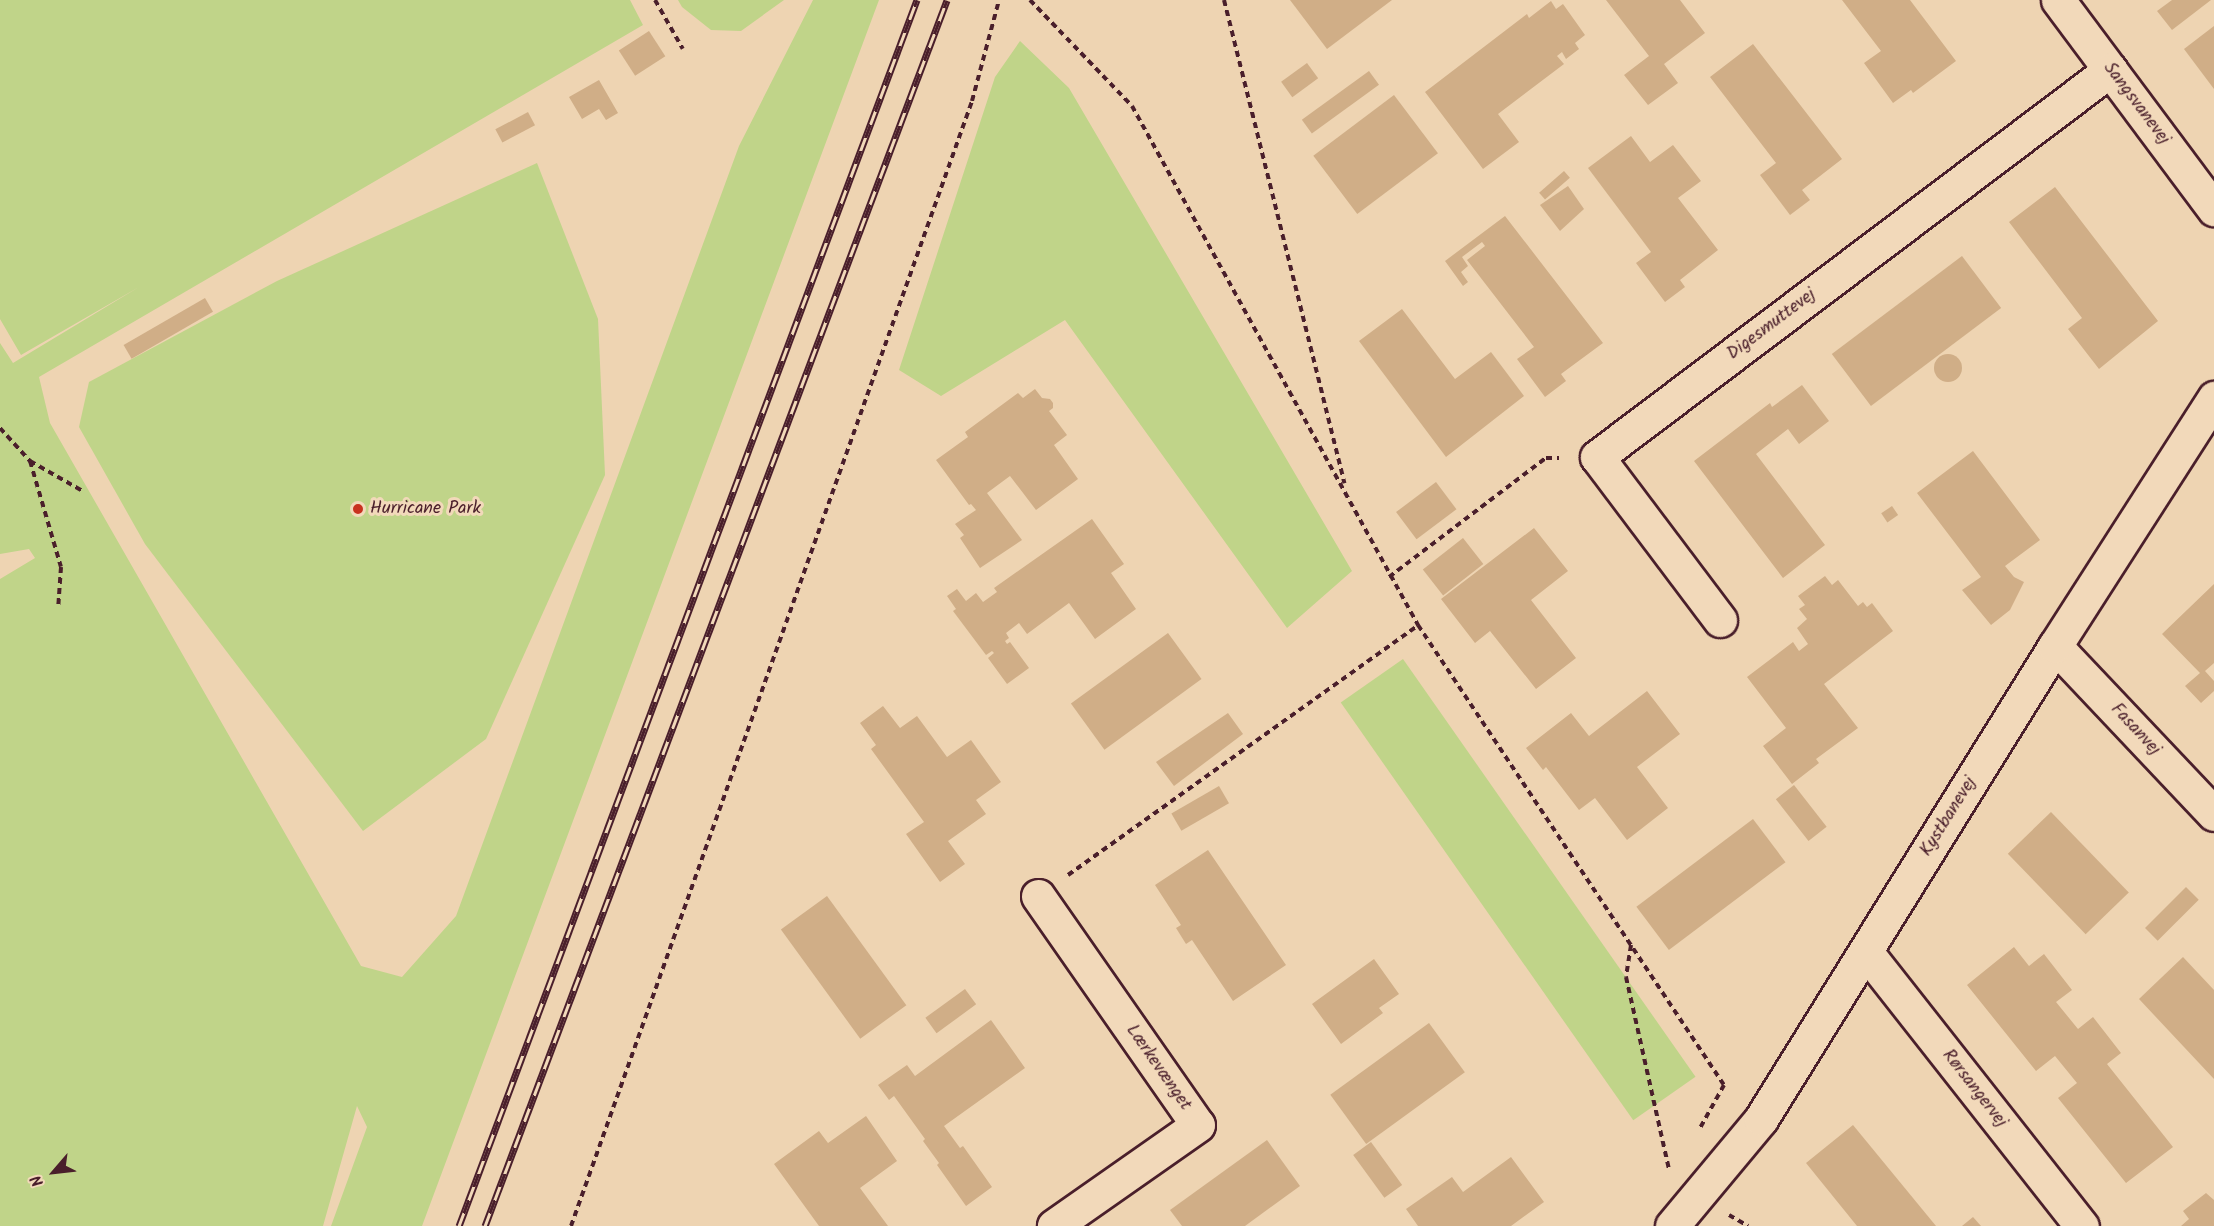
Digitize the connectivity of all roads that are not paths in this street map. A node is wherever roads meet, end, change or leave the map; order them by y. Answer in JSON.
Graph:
{"nodes":[{"id":1,"x":2058,"y":0,"type":"edge"},
{"id":2,"x":2110,"y":70,"type":"junction"},
{"id":3,"x":2214,"y":208,"type":"edge"},
{"id":4,"x":2214,"y":398,"type":"edge"},
{"id":5,"x":1720,"y":620,"type":"dead end"},
{"id":6,"x":2055,"y":646,"type":"junction"},
{"id":7,"x":2214,"y":814,"type":"edge"},
{"id":8,"x":1038,"y":896,"type":"road end"},
{"id":9,"x":1866,"y":952,"type":"junction"},
{"id":10,"x":1054,"y":1226,"type":"edge"},
{"id":11,"x":1672,"y":1226,"type":"edge"},
{"id":12,"x":2082,"y":1226,"type":"edge"}],
"edges":[{"from":1,"to":2,"type":"street","name":"Sangsvanevej"},
{"from":2,"to":3,"type":"street","name":"Sangsvanevej"},
{"from":2,"to":5,"type":"street","name":"Digesmuttevej"},
{"from":4,"to":6,"type":"street","name":"Kystbanevej"},
{"from":6,"to":7,"type":"street","name":"Fasanvej"},
{"from":6,"to":9,"type":"street","name":"Kystbanevej"},
{"from":8,"to":10,"type":"street","name":"Lærkevænget"},
{"from":9,"to":11,"type":"street","name":"Kystbanevej"},
{"from":9,"to":12,"type":"street","name":"Rørsangervej"}]}
